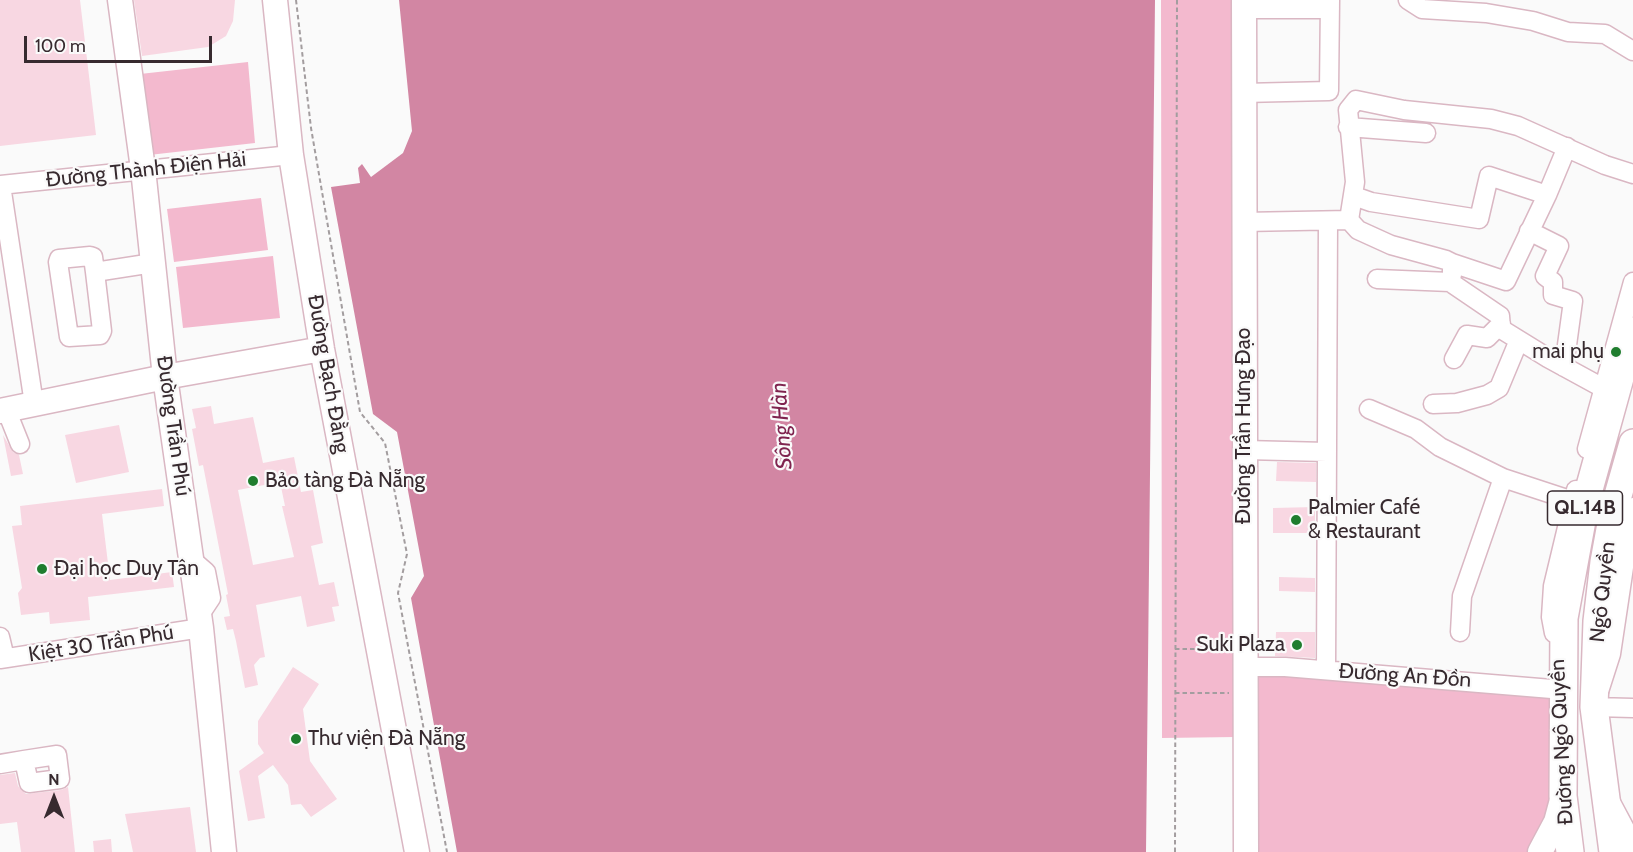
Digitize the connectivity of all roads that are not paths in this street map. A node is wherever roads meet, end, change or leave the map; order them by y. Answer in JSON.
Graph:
{"nodes":[{"id":1,"x":120,"y":0,"type":"edge"},
{"id":2,"x":275,"y":0,"type":"edge"},
{"id":3,"x":1408,"y":0,"type":"edge"},
{"id":4,"x":1244,"y":5,"type":"edge"},
{"id":5,"x":1330,"y":5,"type":"edge"},
{"id":6,"x":1633,"y":51,"type":"edge"},
{"id":7,"x":1243,"y":93,"type":"junction"},
{"id":8,"x":1348,"y":127,"type":"junction"},
{"id":9,"x":1426,"y":133,"type":"dead end"},
{"id":10,"x":1568,"y":147,"type":"junction"},
{"id":11,"x":291,"y":155,"type":"junction"},
{"id":12,"x":143,"y":169,"type":"junction"},
{"id":13,"x":1633,"y":174,"type":"edge"},
{"id":14,"x":0,"y":185,"type":"edge"},
{"id":15,"x":1547,"y":195,"type":"junction"},
{"id":16,"x":1354,"y":196,"type":"junction"},
{"id":17,"x":1349,"y":220,"type":"junction"},
{"id":18,"x":1243,"y":222,"type":"junction"},
{"id":19,"x":1328,"y":222,"type":"junction"},
{"id":20,"x":1529,"y":231,"type":"junction"},
{"id":21,"x":153,"y":263,"type":"junction"},
{"id":22,"x":1452,"y":263,"type":"junction"},
{"id":23,"x":95,"y":272,"type":"dead end"},
{"id":24,"x":1377,"y":279,"type":"dead end"},
{"id":25,"x":1450,"y":282,"type":"junction"},
{"id":26,"x":1633,"y":282,"type":"edge"},
{"id":27,"x":1501,"y":324,"type":"junction"},
{"id":28,"x":1633,"y":331,"type":"edge"},
{"id":29,"x":1519,"y":340,"type":"junction"},
{"id":30,"x":322,"y":349,"type":"junction"},
{"id":31,"x":1454,"y":359,"type":"dead end"},
{"id":32,"x":1564,"y":367,"type":"junction"},
{"id":33,"x":165,"y":377,"type":"junction"},
{"id":34,"x":1603,"y":388,"type":"junction"},
{"id":35,"x":34,"y":404,"type":"junction"},
{"id":36,"x":1433,"y":404,"type":"dead end"},
{"id":37,"x":1369,"y":409,"type":"dead end"},
{"id":38,"x":3,"y":410,"type":"edge"},
{"id":39,"x":1633,"y":443,"type":"edge"},
{"id":40,"x":20,"y":444,"type":"dead end"},
{"id":41,"x":1245,"y":450,"type":"junction"},
{"id":42,"x":1327,"y":452,"type":"junction"},
{"id":43,"x":1503,"y":478,"type":"junction"},
{"id":44,"x":1573,"y":501,"type":"junction"},
{"id":45,"x":1633,"y":507,"type":"edge"},
{"id":46,"x":1627,"y":589,"type":"edge"},
{"id":47,"x":200,"y":622,"type":"junction"},
{"id":48,"x":1460,"y":632,"type":"dead end"},
{"id":49,"x":0,"y":637,"type":"edge"},
{"id":50,"x":3,"y":658,"type":"edge"},
{"id":51,"x":1245,"y":667,"type":"junction"},
{"id":52,"x":1326,"y":670,"type":"junction"},
{"id":53,"x":1564,"y":690,"type":"junction"},
{"id":54,"x":1594,"y":707,"type":"junction"},
{"id":55,"x":1633,"y":708,"type":"edge"},
{"id":56,"x":24,"y":760,"type":"dead end"},
{"id":57,"x":0,"y":764,"type":"edge"},
{"id":58,"x":1563,"y":796,"type":"junction"},
{"id":59,"x":1606,"y":799,"type":"junction"},
{"id":60,"x":220,"y":816,"type":"junction"},
{"id":61,"x":1539,"y":849,"type":"edge"},
{"id":62,"x":1633,"y":850,"type":"edge"},
{"id":63,"x":219,"y":852,"type":"edge"},
{"id":64,"x":224,"y":852,"type":"edge"},
{"id":65,"x":231,"y":852,"type":"edge"},
{"id":66,"x":417,"y":852,"type":"edge"},
{"id":67,"x":1246,"y":852,"type":"edge"},
{"id":68,"x":1570,"y":852,"type":"edge"},
{"id":69,"x":1613,"y":852,"type":"edge"}],
"edges":[{"from":1,"to":12,"type":"main road","name":"Đường Trần Phú"},
{"from":2,"to":11,"type":"main road","name":"Đường Bạch Đằng"},
{"from":3,"to":6,"type":"street"},
{"from":4,"to":5,"type":"street"},
{"from":4,"to":7,"type":"main road","name":"Đường Trần Hưng Đạo"},
{"from":5,"to":7,"type":"street"},
{"from":7,"to":18,"type":"main road","name":"Đường Trần Hưng Đạo"},
{"from":8,"to":9,"type":"street"},
{"from":8,"to":10,"type":"street"},
{"from":8,"to":16,"type":"street"},
{"from":10,"to":13,"type":"street"},
{"from":10,"to":15,"type":"street"},
{"from":11,"to":12,"type":"street","name":"Đường Thành Điện Hải"},
{"from":11,"to":30,"type":"main road","name":"Đường Bạch Đằng"},
{"from":12,"to":14,"type":"street","name":"Đường Thành Điện Hải"},
{"from":12,"to":21,"type":"main road","name":"Đường Trần Phú"},
{"from":14,"to":35,"type":"street"},
{"from":15,"to":16,"type":"street"},
{"from":15,"to":20,"type":"street"},
{"from":16,"to":17,"type":"street"},
{"from":17,"to":19,"type":"street"},
{"from":17,"to":22,"type":"street"},
{"from":18,"to":19,"type":"street"},
{"from":18,"to":41,"type":"main road","name":"Đường Trần Hưng Đạo"},
{"from":19,"to":42,"type":"street"},
{"from":20,"to":22,"type":"street"},
{"from":20,"to":32,"type":"street"},
{"from":21,"to":23,"type":"street"},
{"from":21,"to":33,"type":"main road","name":"Đường Trần Phú"},
{"from":22,"to":25,"type":"street"},
{"from":24,"to":25,"type":"street"},
{"from":25,"to":27,"type":"street"},
{"from":26,"to":34,"type":"street","name":"Đường Ngô Quyền"},
{"from":27,"to":29,"type":"street"},
{"from":27,"to":31,"type":"street"},
{"from":28,"to":53,"type":"highway","name":"Ngô Quyền","number":"QL.14B"},
{"from":29,"to":32,"type":"street"},
{"from":29,"to":36,"type":"street"},
{"from":30,"to":33,"type":"main road"},
{"from":30,"to":66,"type":"main road","name":"Đường Bạch Đằng"},
{"from":32,"to":34,"type":"street"},
{"from":33,"to":35,"type":"main road"},
{"from":33,"to":47,"type":"main road","name":"Đường Trần Phú"},
{"from":34,"to":44,"type":"street","name":"Đường Ngô Quyền"},
{"from":35,"to":38,"type":"main road"},
{"from":37,"to":43,"type":"street"},
{"from":38,"to":40,"type":"street"},
{"from":39,"to":54,"type":"highway","name":"Ngô Quyền","number":"QL.14B"},
{"from":41,"to":42,"type":"street"},
{"from":41,"to":51,"type":"main road","name":"Đường Trần Hưng Đạo"},
{"from":42,"to":52,"type":"street"},
{"from":43,"to":44,"type":"street"},
{"from":43,"to":48,"type":"street"},
{"from":44,"to":53,"type":"street","name":"Đường Ngô Quyền"},
{"from":45,"to":46,"type":"street","name":"Đường Ngô Quyền"},
{"from":46,"to":54,"type":"street","name":"Đường Ngô Quyền"},
{"from":47,"to":50,"type":"street","name":"Kiệt 30 Trần Phú"},
{"from":47,"to":60,"type":"main road","name":"Đường Trần Phú"},
{"from":49,"to":50,"type":"street"},
{"from":51,"to":52,"type":"street","name":"Đường An Đồn"},
{"from":51,"to":67,"type":"main road","name":"Đường Trần Hưng Đạo"},
{"from":52,"to":53,"type":"street","name":"Đường An Đồn"},
{"from":53,"to":58,"type":"highway","name":"Đường Ngô Quyền","number":"QL.14B"},
{"from":54,"to":55,"type":"street"},
{"from":54,"to":59,"type":"highway","name":"Đường Ngô Quyền","number":"QL.14B"},
{"from":56,"to":57,"type":"street"},
{"from":58,"to":61,"type":"main road"},
{"from":58,"to":68,"type":"highway","name":"Đường Ngô Quyền","number":"QL.14B"},
{"from":59,"to":62,"type":"main road"},
{"from":59,"to":69,"type":"highway","name":"Đường Ngô Quyền","number":"QL.14B"},
{"from":60,"to":63,"type":"main road"},
{"from":60,"to":64,"type":"main road","name":"Đường Trần Phú"},
{"from":60,"to":65,"type":"main road"}]}
